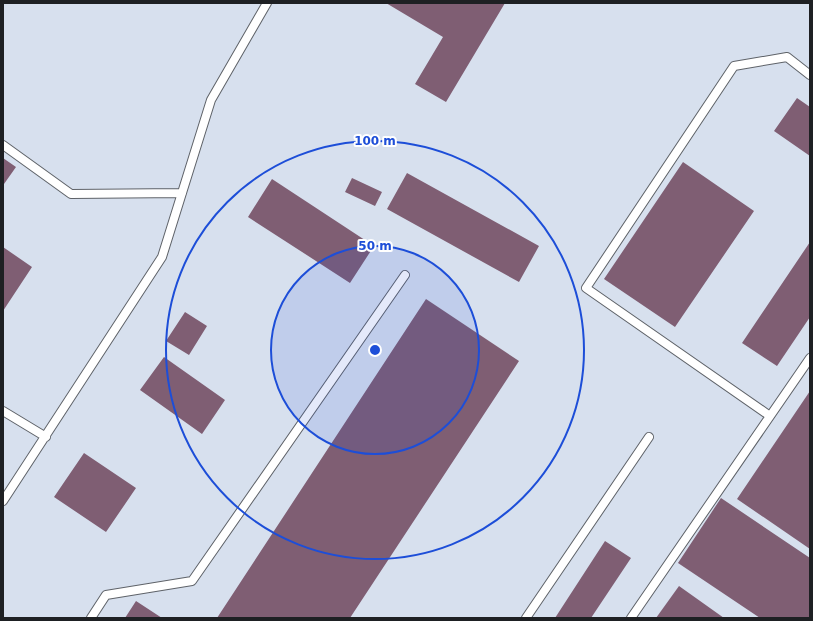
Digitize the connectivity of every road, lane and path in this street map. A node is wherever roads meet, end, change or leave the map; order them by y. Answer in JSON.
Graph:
{"nodes":[{"id":1,"x":267,"y":3,"type":"edge"},
{"id":2,"x":810,"y":75,"type":"edge"},
{"id":3,"x":3,"y":145,"type":"edge"},
{"id":4,"x":182,"y":193,"type":"junction"},
{"id":5,"x":405,"y":275,"type":"dead end"},
{"id":6,"x":810,"y":358,"type":"edge"},
{"id":7,"x":3,"y":411,"type":"edge"},
{"id":8,"x":770,"y":416,"type":"junction"},
{"id":9,"x":46,"y":437,"type":"junction"},
{"id":10,"x":649,"y":437,"type":"dead end"},
{"id":11,"x":3,"y":501,"type":"edge"},
{"id":12,"x":91,"y":618,"type":"edge"},
{"id":13,"x":526,"y":618,"type":"edge"},
{"id":14,"x":631,"y":618,"type":"edge"}],
"edges":[{"from":1,"to":4,"type":"lane"},
{"from":2,"to":8,"type":"lane"},
{"from":3,"to":4,"type":"lane"},
{"from":4,"to":9,"type":"lane"},
{"from":5,"to":12,"type":"lane"},
{"from":6,"to":8,"type":"lane"},
{"from":7,"to":9,"type":"lane"},
{"from":8,"to":14,"type":"lane"},
{"from":9,"to":11,"type":"lane"},
{"from":10,"to":13,"type":"lane"}]}
